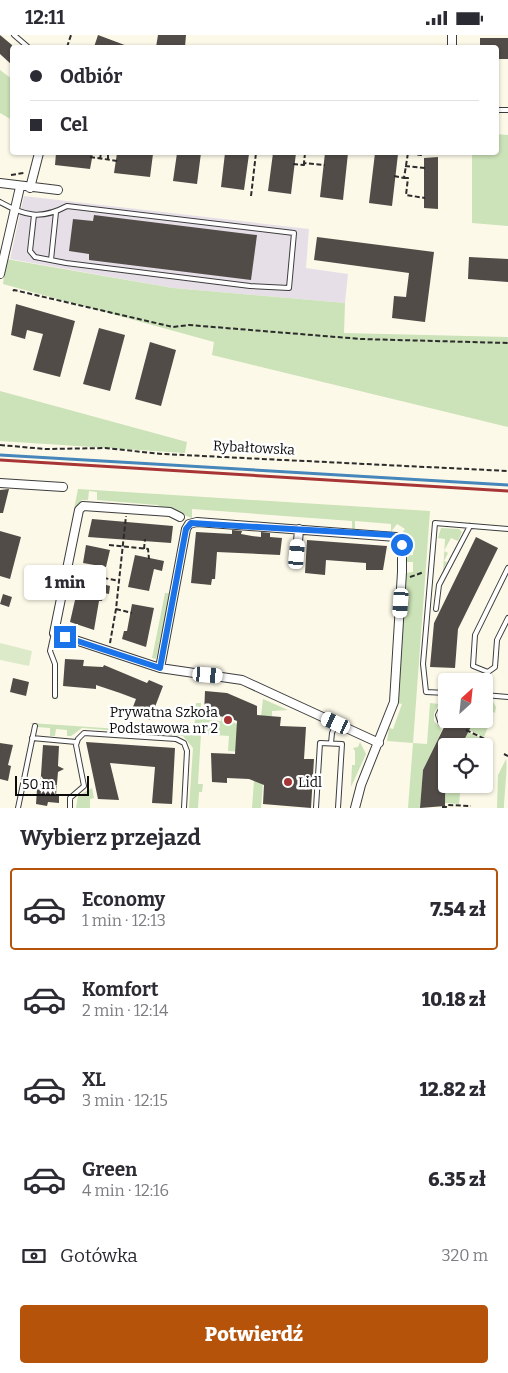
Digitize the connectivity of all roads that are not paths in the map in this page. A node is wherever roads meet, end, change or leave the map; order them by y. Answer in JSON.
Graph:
{"nodes":[{"id":1,"x":14,"y":35,"type":"edge"},
{"id":2,"x":26,"y":45,"type":"edge"},
{"id":3,"x":39,"y":155,"type":"edge"},
{"id":4,"x":0,"y":183,"type":"edge"},
{"id":5,"x":20,"y":187,"type":"junction"},
{"id":6,"x":30,"y":187,"type":"junction"},
{"id":7,"x":58,"y":190,"type":"dead end"},
{"id":8,"x":0,"y":202,"type":"edge"},
{"id":9,"x":15,"y":211,"type":"junction"},
{"id":10,"x":56,"y":212,"type":"junction"},
{"id":11,"x":34,"y":215,"type":"junction"},
{"id":12,"x":51,"y":260,"type":"junction"},
{"id":13,"x":0,"y":274,"type":"edge"},
{"id":14,"x":0,"y":483,"type":"edge"},
{"id":15,"x":63,"y":487,"type":"dead end"},
{"id":16,"x":180,"y":517,"type":"dead end"},
{"id":17,"x":470,"y":527,"type":"junction"},
{"id":18,"x":299,"y":529,"type":"junction"},
{"id":19,"x":508,"y":529,"type":"edge"},
{"id":20,"x":297,"y":554,"type":"dead end"},
{"id":21,"x":508,"y":568,"type":"edge"},
{"id":22,"x":436,"y":609,"type":"dead end"},
{"id":23,"x":508,"y":618,"type":"edge"},
{"id":24,"x":54,"y":633,"type":"junction"},
{"id":25,"x":160,"y":668,"type":"junction"},
{"id":26,"x":438,"y":692,"type":"edge"},
{"id":27,"x":55,"y":696,"type":"dead end"},
{"id":28,"x":493,"y":696,"type":"edge"},
{"id":29,"x":508,"y":697,"type":"edge"},
{"id":30,"x":336,"y":723,"type":"junction"},
{"id":31,"x":34,"y":726,"type":"dead end"},
{"id":32,"x":32,"y":738,"type":"junction"},
{"id":33,"x":76,"y":742,"type":"junction"},
{"id":34,"x":331,"y":743,"type":"junction"},
{"id":35,"x":379,"y":743,"type":"junction"},
{"id":36,"x":18,"y":808,"type":"edge"},
{"id":37,"x":70,"y":808,"type":"edge"},
{"id":38,"x":184,"y":808,"type":"edge"},
{"id":39,"x":316,"y":808,"type":"edge"},
{"id":40,"x":338,"y":808,"type":"edge"},
{"id":41,"x":355,"y":808,"type":"edge"}],
"edges":[{"from":1,"to":2,"type":"lane"},
{"from":3,"to":6,"type":"street"},
{"from":4,"to":5,"type":"street"},
{"from":5,"to":6,"type":"street"},
{"from":5,"to":9,"type":"street"},
{"from":6,"to":7,"type":"street"},
{"from":8,"to":9,"type":"lane"},
{"from":9,"to":11,"type":"lane"},
{"from":9,"to":13,"type":"street"},
{"from":10,"to":11,"type":"lane"},
{"from":10,"to":12,"type":"lane"},
{"from":10,"to":12,"type":"lane"},
{"from":11,"to":12,"type":"lane"},
{"from":14,"to":15,"type":"street"},
{"from":16,"to":24,"type":"street"},
{"from":17,"to":19,"type":"lane"},
{"from":17,"to":22,"type":"lane"},
{"from":17,"to":26,"type":"lane"},
{"from":18,"to":20,"type":"street"},
{"from":18,"to":25,"type":"street"},
{"from":18,"to":35,"type":"street"},
{"from":21,"to":23,"type":"lane"},
{"from":24,"to":25,"type":"street"},
{"from":24,"to":27,"type":"lane"},
{"from":25,"to":30,"type":"street"},
{"from":28,"to":29,"type":"lane"},
{"from":30,"to":34,"type":"lane"},
{"from":30,"to":35,"type":"street"},
{"from":31,"to":32,"type":"lane"},
{"from":32,"to":33,"type":"lane"},
{"from":32,"to":36,"type":"lane"},
{"from":33,"to":37,"type":"lane"},
{"from":33,"to":38,"type":"lane"},
{"from":34,"to":39,"type":"lane"},
{"from":34,"to":40,"type":"lane"},
{"from":35,"to":41,"type":"street"}]}
